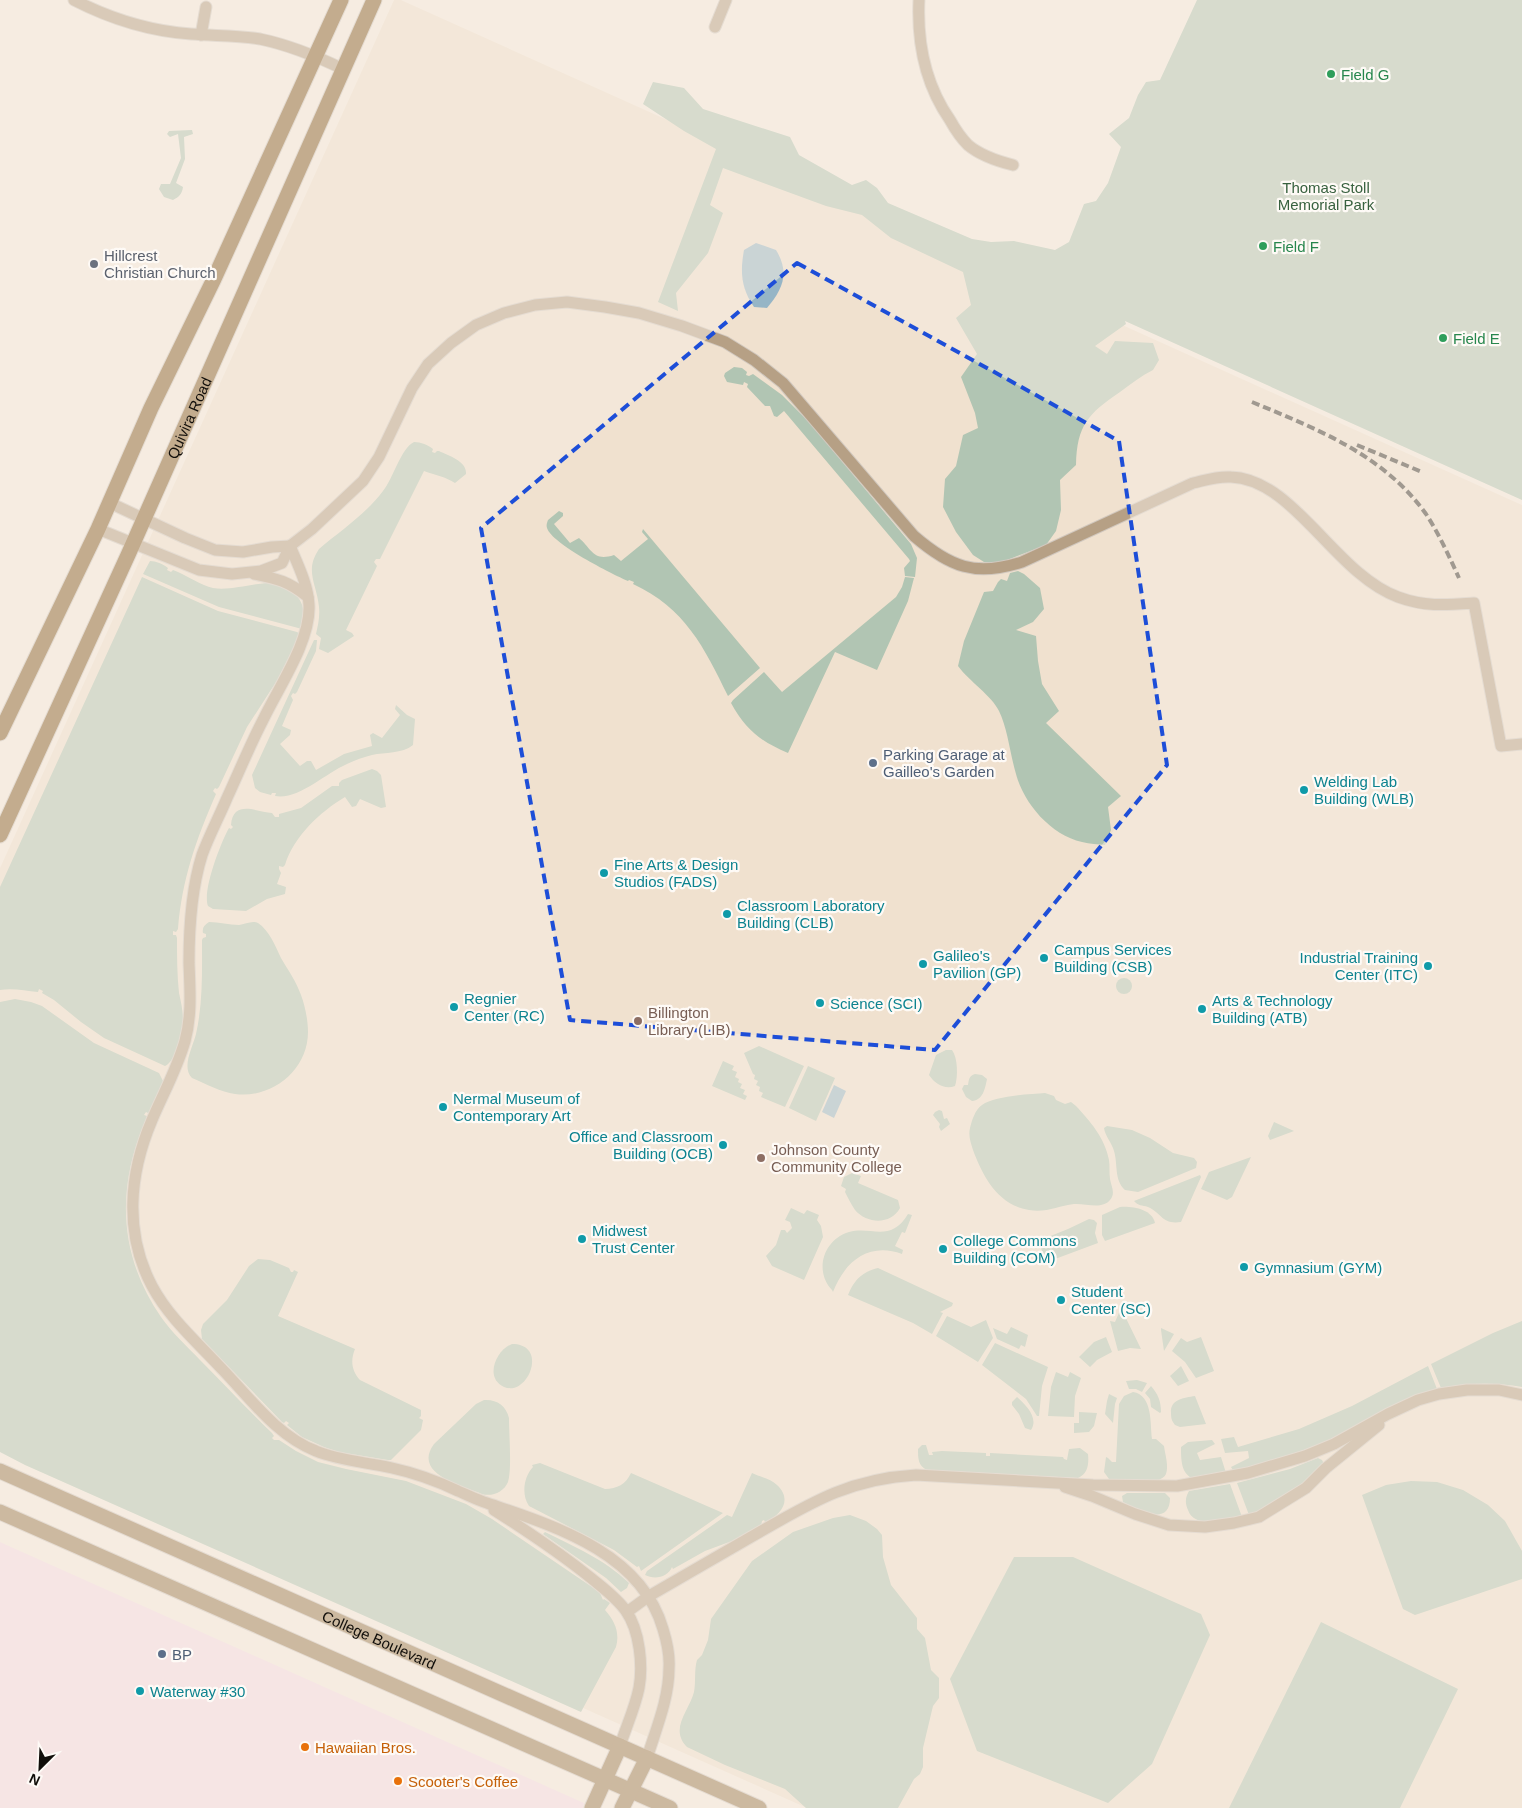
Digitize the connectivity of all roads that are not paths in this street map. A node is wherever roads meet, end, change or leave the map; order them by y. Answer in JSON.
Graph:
{"nodes":[{"id":1,"x":74,"y":0,"type":"edge"},
{"id":2,"x":341,"y":0,"type":"edge"},
{"id":3,"x":374,"y":0,"type":"edge"},
{"id":4,"x":726,"y":0,"type":"edge"},
{"id":5,"x":919,"y":0,"type":"edge"},
{"id":6,"x":206,"y":7,"type":"dead end"},
{"id":7,"x":716,"y":27,"type":"dead end"},
{"id":8,"x":201,"y":35,"type":"junction"},
{"id":9,"x":316,"y":56,"type":"junction"},
{"id":10,"x":343,"y":69,"type":"junction"},
{"id":11,"x":1013,"y":165,"type":"dead end"},
{"id":12,"x":110,"y":503,"type":"junction"},
{"id":13,"x":144,"y":519,"type":"junction"},
{"id":14,"x":98,"y":528,"type":"junction"},
{"id":15,"x":133,"y":543,"type":"junction"},
{"id":16,"x":290,"y":546,"type":"junction"},
{"id":17,"x":248,"y":572,"type":"junction"},
{"id":18,"x":308,"y":597,"type":"junction"},
{"id":19,"x":0,"y":733,"type":"edge"},
{"id":20,"x":1522,"y":744,"type":"edge"},
{"id":21,"x":2,"y":826,"type":"edge"},
{"id":22,"x":1522,"y":1395,"type":"edge"},
{"id":23,"x":1397,"y":1410,"type":"junction"},
{"id":24,"x":0,"y":1471,"type":"edge"},
{"id":25,"x":1049,"y":1482,"type":"junction"},
{"id":26,"x":480,"y":1501,"type":"junction"},
{"id":27,"x":0,"y":1512,"type":"edge"},
{"id":28,"x":648,"y":1596,"type":"junction"},
{"id":29,"x":627,"y":1612,"type":"junction"},
{"id":30,"x":620,"y":1746,"type":"junction"},
{"id":31,"x":647,"y":1758,"type":"junction"},
{"id":32,"x":604,"y":1779,"type":"junction"},
{"id":33,"x":631,"y":1791,"type":"junction"},
{"id":34,"x":592,"y":1808,"type":"edge"},
{"id":35,"x":622,"y":1808,"type":"edge"},
{"id":36,"x":670,"y":1808,"type":"edge"},
{"id":37,"x":760,"y":1808,"type":"edge"}],
"edges":[{"from":1,"to":8,"type":"street"},
{"from":2,"to":9,"type":"main road"},
{"from":3,"to":10,"type":"main road","name":"Quivira Road"},
{"from":4,"to":7,"type":"street"},
{"from":5,"to":11,"type":"street"},
{"from":6,"to":8,"type":"street"},
{"from":8,"to":9,"type":"street"},
{"from":9,"to":10,"type":"street"},
{"from":9,"to":12,"type":"main road"},
{"from":10,"to":13,"type":"main road","name":"Quivira Road"},
{"from":12,"to":13,"type":"street"},
{"from":12,"to":14,"type":"main road"},
{"from":13,"to":15,"type":"main road","name":"Quivira Road"},
{"from":13,"to":16,"type":"street"},
{"from":14,"to":15,"type":"street"},
{"from":14,"to":19,"type":"main road"},
{"from":15,"to":17,"type":"street"},
{"from":15,"to":21,"type":"main road","name":"Quivira Road"},
{"from":16,"to":17,"type":"street"},
{"from":16,"to":18,"type":"street"},
{"from":16,"to":20,"type":"street"},
{"from":17,"to":18,"type":"street"},
{"from":18,"to":26,"type":"street"},
{"from":22,"to":23,"type":"street"},
{"from":23,"to":25,"type":"street"},
{"from":23,"to":25,"type":"street"},
{"from":24,"to":30,"type":"main road","name":"College Boulevard"},
{"from":25,"to":28,"type":"street"},
{"from":26,"to":28,"type":"street"},
{"from":26,"to":29,"type":"street"},
{"from":27,"to":32,"type":"main road"},
{"from":28,"to":29,"type":"street"},
{"from":28,"to":31,"type":"street"},
{"from":29,"to":30,"type":"street"},
{"from":30,"to":31,"type":"main road","name":"College Boulevard"},
{"from":30,"to":32,"type":"main road"},
{"from":31,"to":33,"type":"main road"},
{"from":31,"to":37,"type":"main road","name":"College Boulevard"},
{"from":32,"to":33,"type":"main road"},
{"from":32,"to":34,"type":"main road"},
{"from":33,"to":35,"type":"main road"},
{"from":33,"to":36,"type":"main road"}]}
